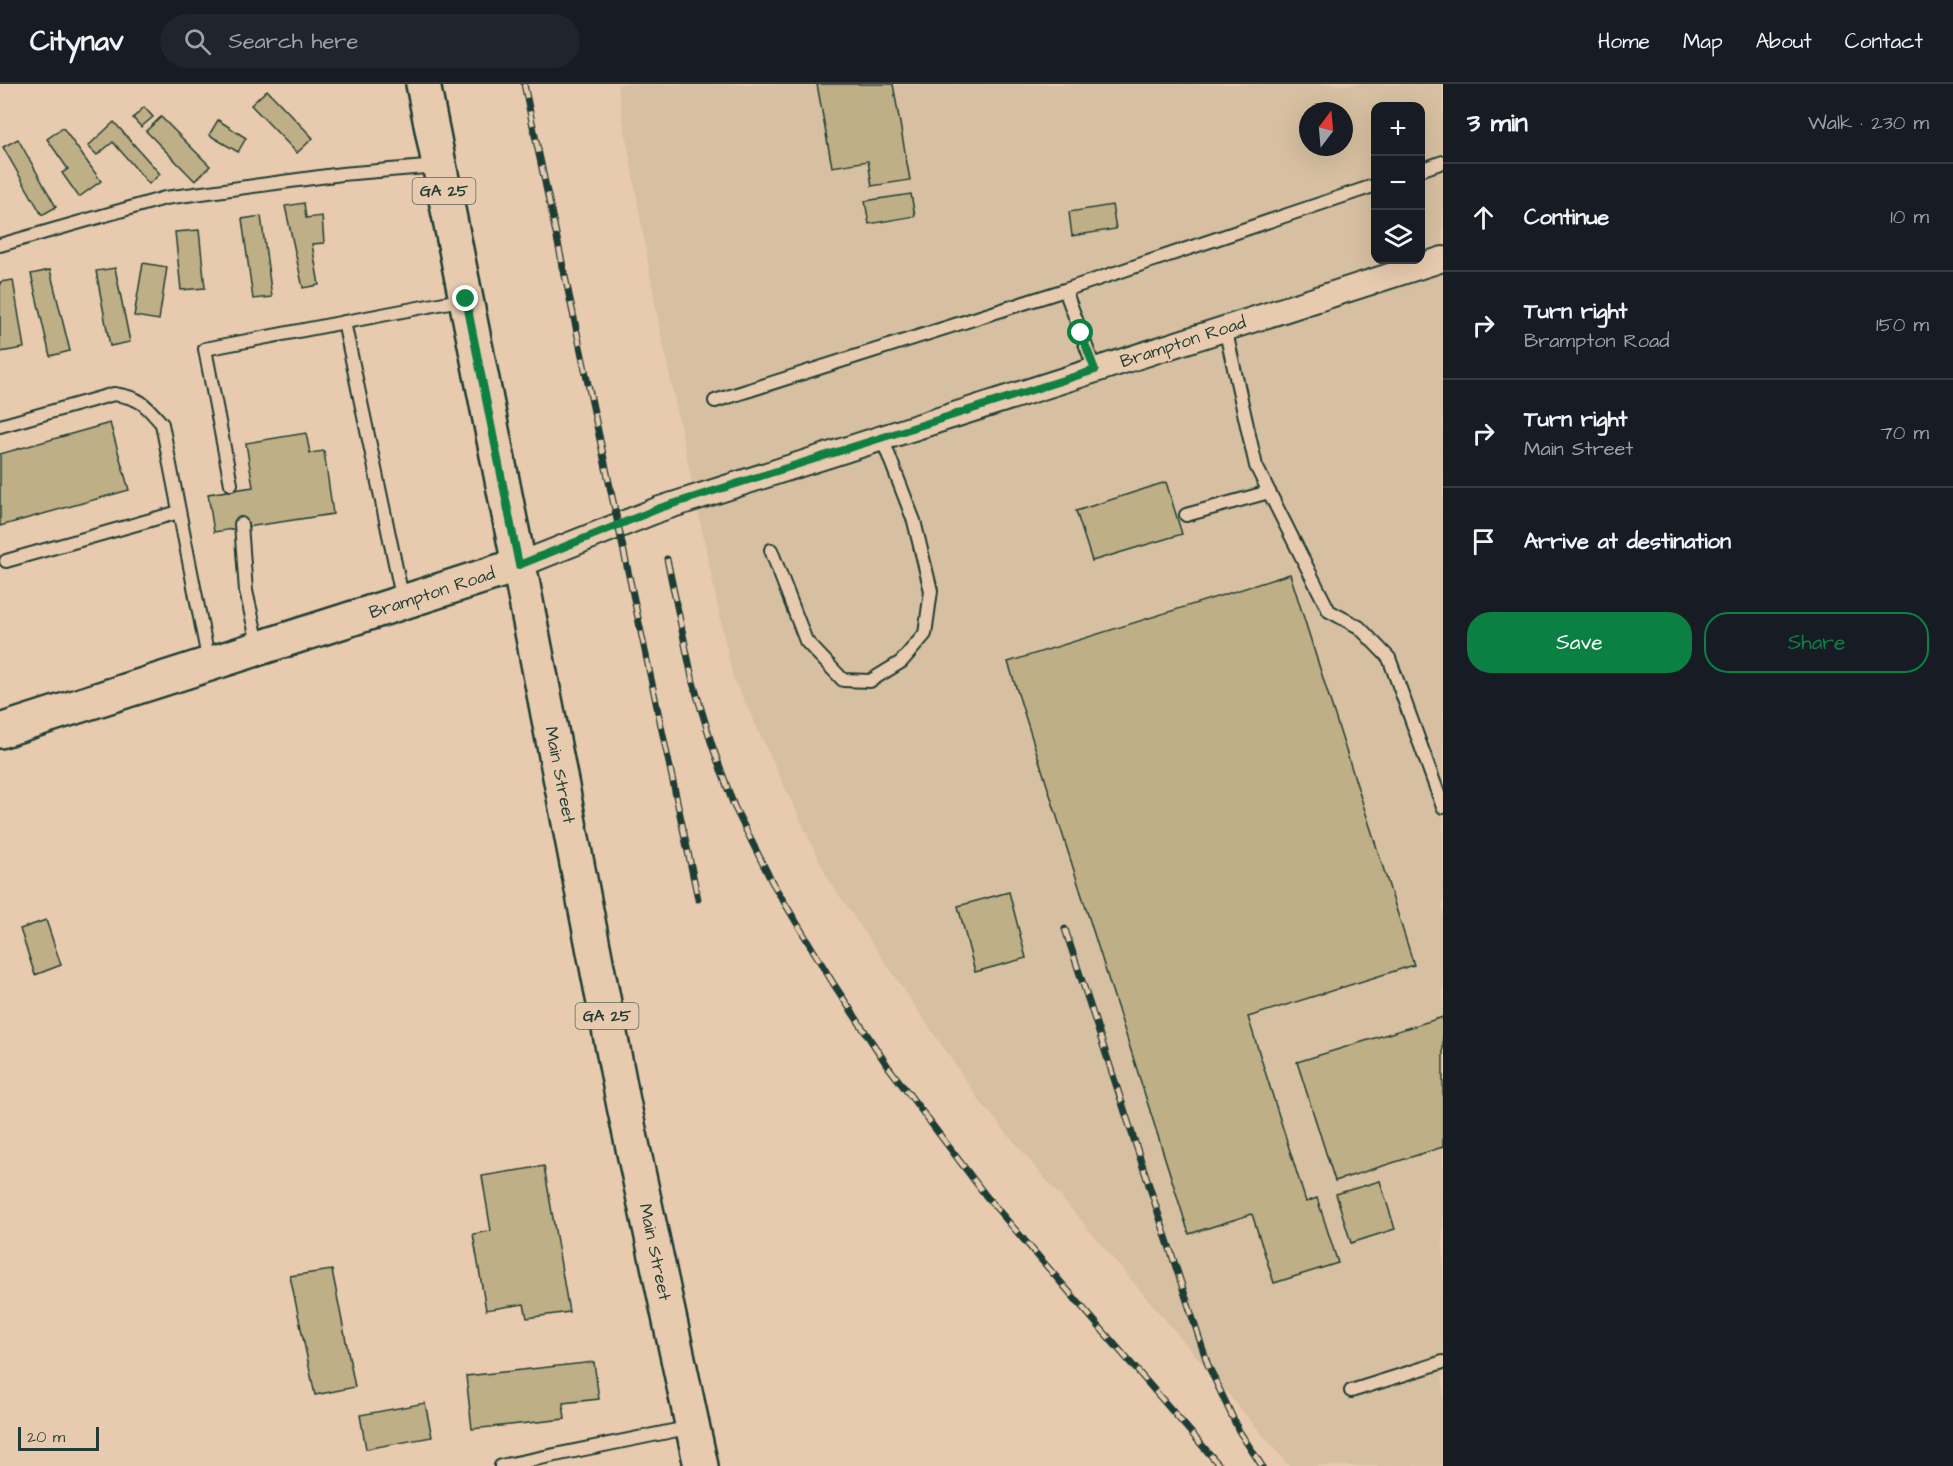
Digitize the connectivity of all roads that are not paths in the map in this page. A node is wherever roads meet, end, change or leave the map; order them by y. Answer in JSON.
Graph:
{"nodes":[{"id":1,"x":423,"y":84,"type":"edge"},
{"id":2,"x":1443,"y":162,"type":"edge"},
{"id":3,"x":439,"y":165,"type":"junction"},
{"id":4,"x":1425,"y":168,"type":"edge"},
{"id":5,"x":1371,"y":187,"type":"edge"},
{"id":6,"x":0,"y":244,"type":"edge"},
{"id":7,"x":1443,"y":259,"type":"edge"},
{"id":8,"x":1406,"y":265,"type":"edge"},
{"id":9,"x":1065,"y":290,"type":"junction"},
{"id":10,"x":466,"y":299,"type":"junction"},
{"id":11,"x":344,"y":322,"type":"junction"},
{"id":12,"x":1225,"y":328,"type":"junction"},
{"id":13,"x":1095,"y":370,"type":"junction"},
{"id":14,"x":715,"y":401,"type":"dead end"},
{"id":15,"x":0,"y":426,"type":"edge"},
{"id":16,"x":882,"y":438,"type":"junction"},
{"id":17,"x":231,"y":484,"type":"dead end"},
{"id":18,"x":1269,"y":492,"type":"junction"},
{"id":19,"x":179,"y":512,"type":"junction"},
{"id":20,"x":1186,"y":516,"type":"dead end"},
{"id":21,"x":241,"y":525,"type":"dead end"},
{"id":22,"x":771,"y":550,"type":"dead end"},
{"id":23,"x":6,"y":561,"type":"dead end"},
{"id":24,"x":519,"y":565,"type":"junction"},
{"id":25,"x":404,"y":602,"type":"junction"},
{"id":26,"x":260,"y":648,"type":"junction"},
{"id":27,"x":209,"y":664,"type":"junction"},
{"id":28,"x":0,"y":731,"type":"edge"},
{"id":29,"x":1443,"y":807,"type":"edge"},
{"id":30,"x":1443,"y":1362,"type":"edge"},
{"id":31,"x":1351,"y":1391,"type":"dead end"},
{"id":32,"x":693,"y":1427,"type":"junction"},
{"id":33,"x":501,"y":1466,"type":"edge"},
{"id":34,"x":701,"y":1466,"type":"edge"}],
"edges":[{"from":1,"to":3,"type":"main road","name":"Main Street","number":"GA 25"},
{"from":2,"to":4,"type":"lane"},
{"from":3,"to":6,"type":"lane"},
{"from":3,"to":10,"type":"main road","name":"Main Street","number":"GA 25"},
{"from":5,"to":9,"type":"lane"},
{"from":7,"to":8,"type":"street","name":"Brampton Road"},
{"from":8,"to":12,"type":"street","name":"Brampton Road"},
{"from":9,"to":13,"type":"lane"},
{"from":9,"to":14,"type":"lane"},
{"from":10,"to":11,"type":"lane"},
{"from":10,"to":24,"type":"main road","name":"Main Street","number":"GA 25"},
{"from":11,"to":17,"type":"lane"},
{"from":11,"to":25,"type":"lane"},
{"from":12,"to":13,"type":"street","name":"Brampton Road"},
{"from":12,"to":18,"type":"lane"},
{"from":13,"to":16,"type":"street","name":"Brampton Road"},
{"from":15,"to":19,"type":"lane"},
{"from":16,"to":22,"type":"lane"},
{"from":16,"to":24,"type":"street","name":"Brampton Road"},
{"from":18,"to":20,"type":"lane"},
{"from":18,"to":29,"type":"lane"},
{"from":19,"to":23,"type":"lane"},
{"from":19,"to":27,"type":"lane"},
{"from":21,"to":26,"type":"lane"},
{"from":24,"to":25,"type":"main road","name":"Brampton Road"},
{"from":24,"to":32,"type":"main road","name":"Main Street","number":"GA 25"},
{"from":25,"to":26,"type":"main road","name":"Brampton Road"},
{"from":26,"to":27,"type":"main road","name":"Brampton Road"},
{"from":27,"to":28,"type":"main road","name":"Brampton Road"},
{"from":30,"to":31,"type":"lane"},
{"from":32,"to":33,"type":"lane"},
{"from":32,"to":34,"type":"main road","name":"Main Street","number":"GA 25"}]}
